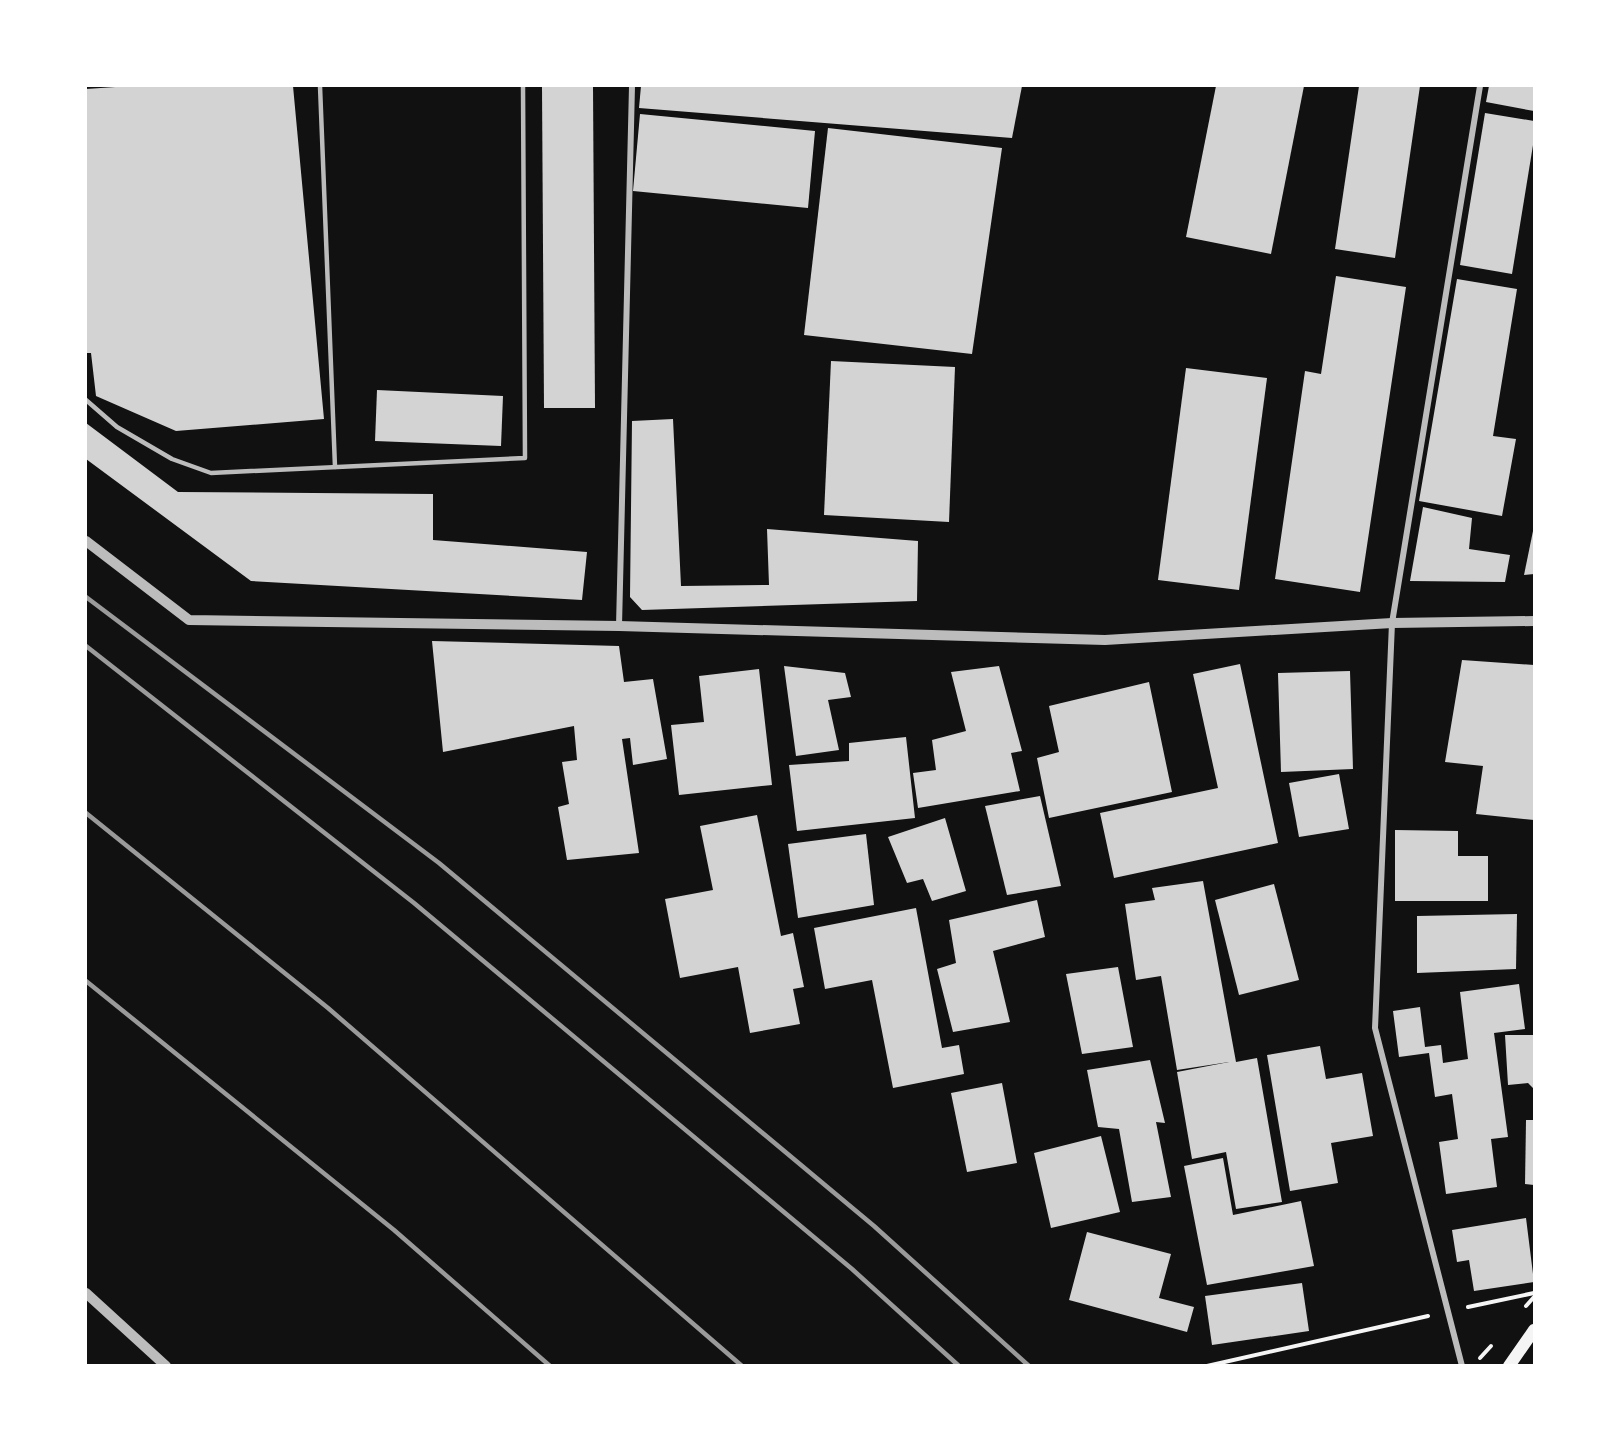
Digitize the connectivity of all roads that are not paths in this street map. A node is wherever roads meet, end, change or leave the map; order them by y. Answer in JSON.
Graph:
{"nodes":[{"id":1,"x":320,"y":86,"type":"edge"},
{"id":2,"x":523,"y":86,"type":"edge"},
{"id":3,"x":632,"y":86,"type":"edge"},
{"id":4,"x":1480,"y":86,"type":"edge"},
{"id":5,"x":86,"y":400,"type":"edge"},
{"id":6,"x":335,"y":467,"type":"junction"},
{"id":7,"x":86,"y":541,"type":"edge"},
{"id":8,"x":1534,"y":621,"type":"edge"},
{"id":9,"x":1392,"y":622,"type":"junction"},
{"id":10,"x":619,"y":627,"type":"junction"},
{"id":11,"x":86,"y":1293,"type":"edge"},
{"id":12,"x":1534,"y":1330,"type":"edge"},
{"id":13,"x":166,"y":1365,"type":"edge"},
{"id":14,"x":1462,"y":1365,"type":"edge"},
{"id":15,"x":1509,"y":1365,"type":"edge"}],
"edges":[{"from":1,"to":6,"type":"lane"},
{"from":2,"to":6,"type":"lane"},
{"from":3,"to":10,"type":"street"},
{"from":4,"to":9,"type":"street"},
{"from":5,"to":6,"type":"lane"},
{"from":7,"to":10,"type":"street"},
{"from":8,"to":9,"type":"street"},
{"from":9,"to":10,"type":"street"},
{"from":9,"to":14,"type":"street"},
{"from":11,"to":13,"type":"street"},
{"from":12,"to":15,"type":"main road"}]}
